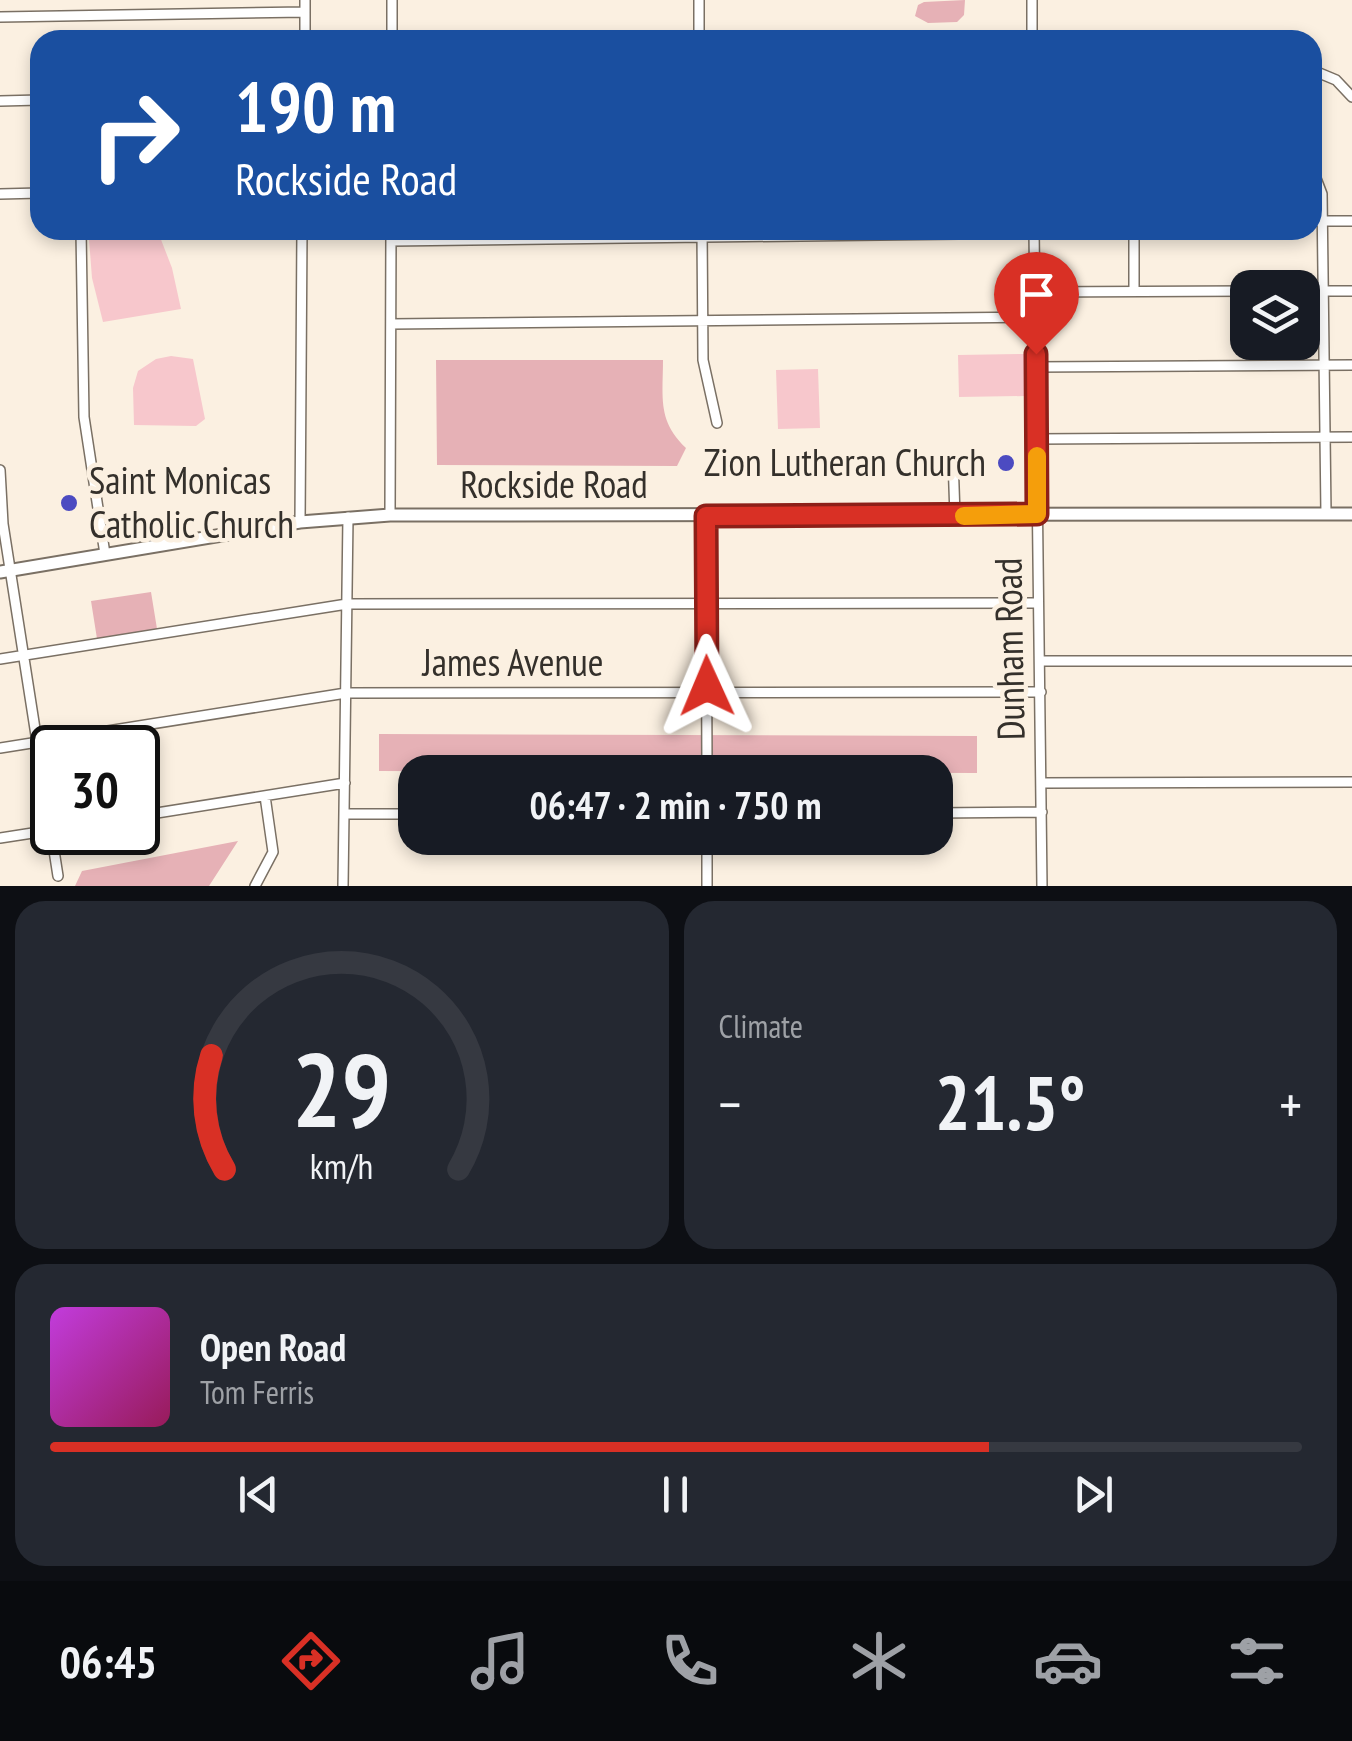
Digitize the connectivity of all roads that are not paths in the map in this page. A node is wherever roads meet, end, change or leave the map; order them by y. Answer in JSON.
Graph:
{"nodes":[{"id":1,"x":305,"y":0,"type":"edge"},
{"id":2,"x":392,"y":0,"type":"edge"},
{"id":3,"x":699,"y":0,"type":"edge"},
{"id":4,"x":1032,"y":0,"type":"edge"},
{"id":5,"x":305,"y":12,"type":"junction"},
{"id":6,"x":0,"y":16,"type":"edge"},
{"id":7,"x":305,"y":30,"type":"edge"},
{"id":8,"x":392,"y":30,"type":"edge"},
{"id":9,"x":700,"y":30,"type":"edge"},
{"id":10,"x":1032,"y":30,"type":"edge"},
{"id":11,"x":1322,"y":74,"type":"edge"},
{"id":12,"x":1352,"y":97,"type":"edge"},
{"id":13,"x":0,"y":100,"type":"edge"},
{"id":14,"x":30,"y":100,"type":"edge"},
{"id":15,"x":30,"y":193,"type":"edge"},
{"id":16,"x":0,"y":194,"type":"edge"},
{"id":17,"x":1322,"y":221,"type":"edge"},
{"id":18,"x":1352,"y":221,"type":"edge"},
{"id":19,"x":81,"y":240,"type":"edge"},
{"id":20,"x":302,"y":240,"type":"edge"},
{"id":21,"x":391,"y":240,"type":"edge"},
{"id":22,"x":702,"y":240,"type":"edge"},
{"id":23,"x":1034,"y":240,"type":"edge"},
{"id":24,"x":1134,"y":240,"type":"edge"},
{"id":25,"x":1319,"y":240,"type":"edge"},
{"id":26,"x":1134,"y":291,"type":"junction"},
{"id":27,"x":1230,"y":291,"type":"edge"},
{"id":28,"x":1035,"y":292,"type":"junction"},
{"id":29,"x":1323,"y":292,"type":"junction"},
{"id":30,"x":1352,"y":292,"type":"edge"},
{"id":31,"x":1035,"y":316,"type":"junction"},
{"id":32,"x":703,"y":320,"type":"junction"},
{"id":33,"x":391,"y":324,"type":"junction"},
{"id":34,"x":1324,"y":365,"type":"junction"},
{"id":35,"x":1352,"y":365,"type":"edge"},
{"id":36,"x":1036,"y":367,"type":"junction"},
{"id":37,"x":717,"y":423,"type":"dead end"},
{"id":38,"x":1325,"y":438,"type":"junction"},
{"id":39,"x":1352,"y":438,"type":"edge"},
{"id":40,"x":1037,"y":439,"type":"junction"},
{"id":41,"x":954,"y":458,"type":"dead end"},
{"id":42,"x":0,"y":470,"type":"edge"},
{"id":43,"x":0,"y":492,"type":"edge"},
{"id":44,"x":390,"y":514,"type":"junction"},
{"id":45,"x":1037,"y":514,"type":"junction"},
{"id":46,"x":1326,"y":514,"type":"junction"},
{"id":47,"x":1352,"y":514,"type":"edge"},
{"id":48,"x":706,"y":516,"type":"junction"},
{"id":49,"x":954,"y":516,"type":"junction"},
{"id":50,"x":348,"y":517,"type":"junction"},
{"id":51,"x":300,"y":522,"type":"junction"},
{"id":52,"x":105,"y":554,"type":"junction"},
{"id":53,"x":6,"y":571,"type":"edge"},
{"id":54,"x":1038,"y":603,"type":"junction"},
{"id":55,"x":347,"y":604,"type":"junction"},
{"id":56,"x":706,"y":604,"type":"junction"},
{"id":57,"x":24,"y":655,"type":"junction"},
{"id":58,"x":0,"y":659,"type":"edge"},
{"id":59,"x":1040,"y":661,"type":"junction"},
{"id":60,"x":1352,"y":661,"type":"edge"},
{"id":61,"x":707,"y":692,"type":"junction"},
{"id":62,"x":1041,"y":692,"type":"junction"},
{"id":63,"x":346,"y":693,"type":"junction"},
{"id":64,"x":35,"y":725,"type":"edge"},
{"id":65,"x":145,"y":725,"type":"edge"},
{"id":66,"x":30,"y":743,"type":"edge"},
{"id":67,"x":0,"y":748,"type":"edge"},
{"id":68,"x":707,"y":755,"type":"edge"},
{"id":69,"x":1042,"y":782,"type":"junction"},
{"id":70,"x":1352,"y":782,"type":"edge"},
{"id":71,"x":345,"y":783,"type":"junction"},
{"id":72,"x":266,"y":796,"type":"junction"},
{"id":73,"x":953,"y":812,"type":"edge"},
{"id":74,"x":1042,"y":812,"type":"junction"},
{"id":75,"x":160,"y":813,"type":"edge"},
{"id":76,"x":345,"y":814,"type":"junction"},
{"id":77,"x":398,"y":814,"type":"edge"},
{"id":78,"x":30,"y":833,"type":"edge"},
{"id":79,"x":0,"y":838,"type":"edge"},
{"id":80,"x":55,"y":855,"type":"edge"},
{"id":81,"x":707,"y":855,"type":"edge"},
{"id":82,"x":58,"y":876,"type":"dead end"},
{"id":83,"x":255,"y":886,"type":"edge"},
{"id":84,"x":343,"y":886,"type":"edge"},
{"id":85,"x":707,"y":886,"type":"edge"},
{"id":86,"x":1042,"y":886,"type":"edge"}],
"edges":[{"from":1,"to":5,"type":"street"},
{"from":2,"to":8,"type":"street"},
{"from":3,"to":9,"type":"street"},
{"from":4,"to":10,"type":"street"},
{"from":5,"to":6,"type":"street"},
{"from":5,"to":7,"type":"street"},
{"from":11,"to":12,"type":"street"},
{"from":13,"to":14,"type":"street"},
{"from":15,"to":16,"type":"street"},
{"from":17,"to":18,"type":"street"},
{"from":19,"to":52,"type":"street"},
{"from":20,"to":51,"type":"street"},
{"from":21,"to":33,"type":"street"},
{"from":22,"to":32,"type":"street"},
{"from":23,"to":28,"type":"street","name":"Dunham Road"},
{"from":24,"to":26,"type":"street"},
{"from":25,"to":29,"type":"street"},
{"from":26,"to":27,"type":"street"},
{"from":26,"to":28,"type":"street"},
{"from":28,"to":31,"type":"street","name":"Dunham Road"},
{"from":29,"to":30,"type":"street"},
{"from":29,"to":34,"type":"street"},
{"from":31,"to":32,"type":"street"},
{"from":31,"to":36,"type":"street","name":"Dunham Road"},
{"from":32,"to":33,"type":"street"},
{"from":32,"to":37,"type":"street"},
{"from":33,"to":44,"type":"street"},
{"from":34,"to":35,"type":"street"},
{"from":34,"to":36,"type":"street"},
{"from":34,"to":38,"type":"street"},
{"from":36,"to":40,"type":"street","name":"Dunham Road"},
{"from":38,"to":39,"type":"street"},
{"from":38,"to":40,"type":"street"},
{"from":38,"to":46,"type":"street"},
{"from":40,"to":45,"type":"street","name":"Dunham Road"},
{"from":41,"to":49,"type":"street"},
{"from":42,"to":43,"type":"street"},
{"from":43,"to":53,"type":"street"},
{"from":44,"to":48,"type":"main road","name":"Rockside Road"},
{"from":44,"to":50,"type":"main road","name":"Rockside Road"},
{"from":45,"to":46,"type":"main road","name":"Rockside Road"},
{"from":45,"to":49,"type":"main road","name":"Rockside Road"},
{"from":45,"to":54,"type":"street","name":"Dunham Road"},
{"from":46,"to":47,"type":"main road","name":"Rockside Road"},
{"from":48,"to":49,"type":"main road","name":"Rockside Road"},
{"from":48,"to":56,"type":"street"},
{"from":50,"to":51,"type":"main road","name":"Rockside Road"},
{"from":50,"to":55,"type":"street"},
{"from":51,"to":52,"type":"main road","name":"Rockside Road"},
{"from":52,"to":53,"type":"main road","name":"Rockside Road"},
{"from":53,"to":57,"type":"street"},
{"from":54,"to":56,"type":"street"},
{"from":54,"to":59,"type":"street","name":"Dunham Road"},
{"from":55,"to":56,"type":"street"},
{"from":55,"to":57,"type":"street"},
{"from":55,"to":63,"type":"street"},
{"from":56,"to":61,"type":"street"},
{"from":57,"to":58,"type":"street"},
{"from":57,"to":64,"type":"street"},
{"from":59,"to":60,"type":"street"},
{"from":59,"to":62,"type":"street","name":"Dunham Road"},
{"from":61,"to":62,"type":"street","name":"James Avenue"},
{"from":61,"to":63,"type":"street","name":"James Avenue"},
{"from":61,"to":68,"type":"street"},
{"from":62,"to":69,"type":"street","name":"Dunham Road"},
{"from":63,"to":65,"type":"street","name":"James Avenue"},
{"from":63,"to":71,"type":"street"},
{"from":66,"to":67,"type":"street","name":"James Avenue"},
{"from":69,"to":70,"type":"street"},
{"from":69,"to":74,"type":"street","name":"Dunham Road"},
{"from":71,"to":72,"type":"street"},
{"from":71,"to":76,"type":"street"},
{"from":72,"to":75,"type":"street"},
{"from":72,"to":83,"type":"street"},
{"from":73,"to":74,"type":"street"},
{"from":74,"to":86,"type":"street","name":"Dunham Road"},
{"from":76,"to":77,"type":"street"},
{"from":76,"to":84,"type":"street"},
{"from":78,"to":79,"type":"street"},
{"from":80,"to":82,"type":"street"},
{"from":81,"to":85,"type":"street"}]}
